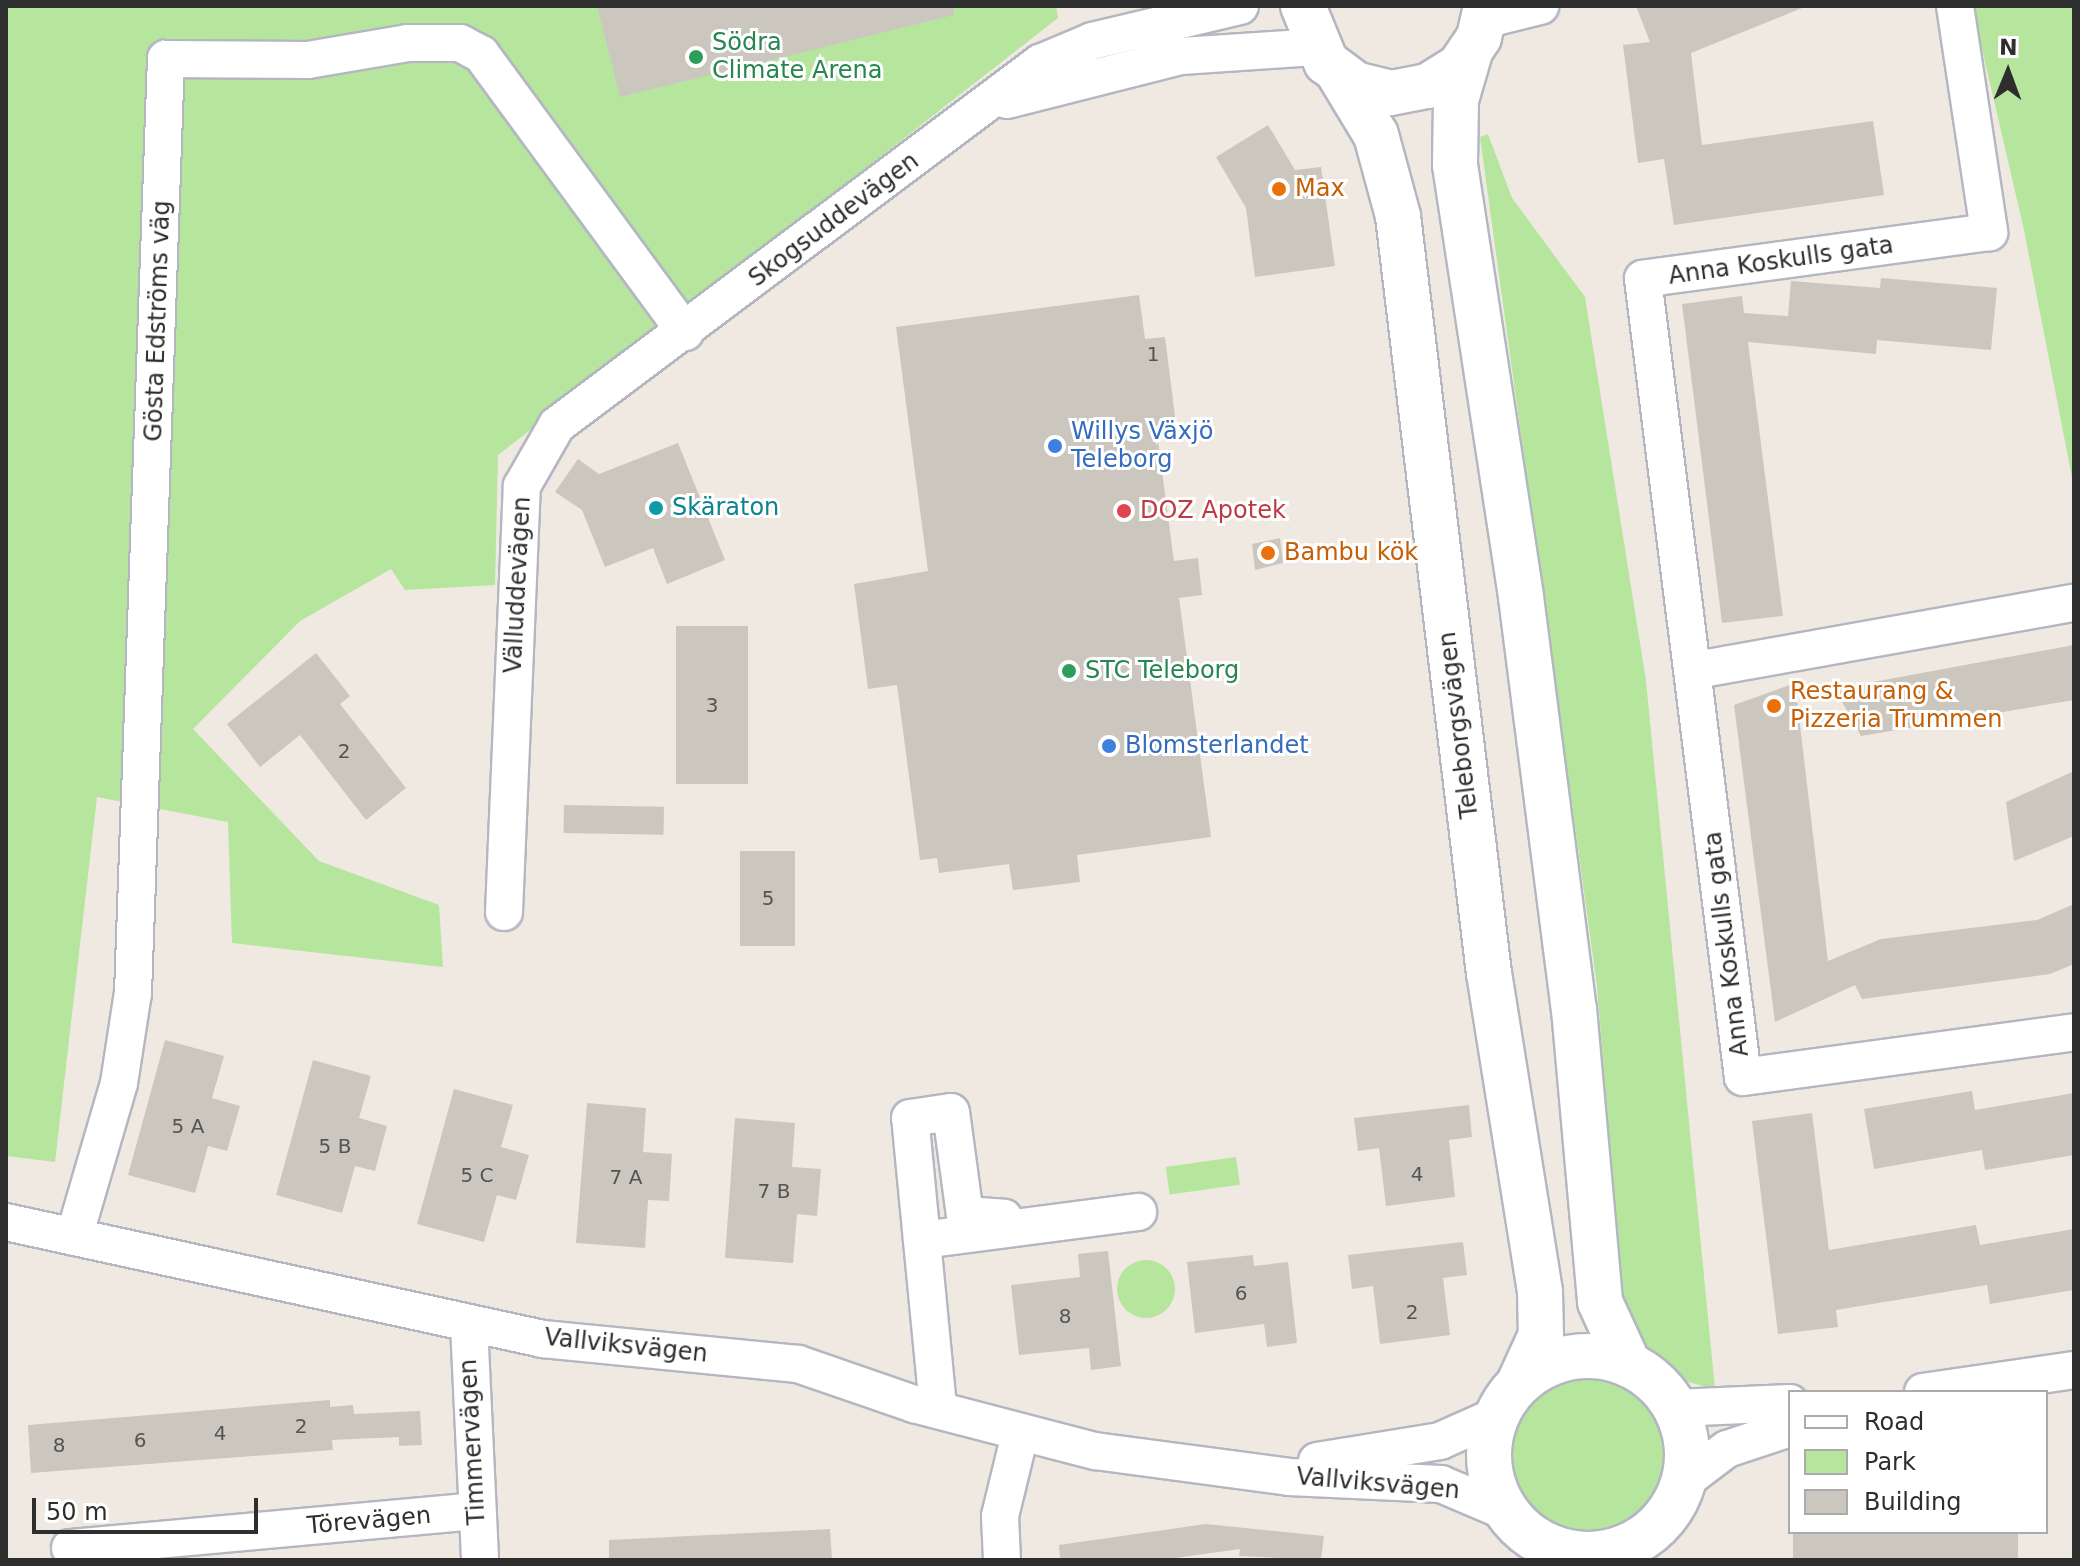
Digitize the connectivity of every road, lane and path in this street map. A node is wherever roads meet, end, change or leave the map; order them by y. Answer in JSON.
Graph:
{"nodes":[{"id":1,"x":1240,"y":6,"type":"edge"},
{"id":2,"x":1540,"y":6,"type":"edge"},
{"id":3,"x":1955,"y":6,"type":"edge"},
{"id":4,"x":1480,"y":26,"type":"edge"},
{"id":5,"x":1319,"y":42,"type":"edge"},
{"id":6,"x":983,"y":109,"type":"junction"},
{"id":7,"x":685,"y":332,"type":"junction"},
{"id":8,"x":2074,"y":603,"type":"edge"},
{"id":9,"x":1696,"y":670,"type":"junction"},
{"id":10,"x":504,"y":912,"type":"dead end"},
{"id":11,"x":2074,"y":1032,"type":"edge"},
{"id":12,"x":1138,"y":1212,"type":"dead end"},
{"id":13,"x":1004,"y":1218,"type":"dead end"},
{"id":14,"x":6,"y":1222,"type":"edge"},
{"id":15,"x":74,"y":1237,"type":"junction"},
{"id":16,"x":922,"y":1240,"type":"junction"},
{"id":17,"x":469,"y":1325,"type":"junction"},
{"id":18,"x":1629,"y":1365,"type":"junction"},
{"id":19,"x":2074,"y":1370,"type":"edge"},
{"id":20,"x":1937,"y":1390,"type":"edge"},
{"id":21,"x":1508,"y":1399,"type":"junction"},
{"id":22,"x":1788,"y":1403,"type":"edge"},
{"id":23,"x":938,"y":1407,"type":"junction"},
{"id":24,"x":1675,"y":1408,"type":"junction"},
{"id":25,"x":1788,"y":1429,"type":"edge"},
{"id":26,"x":1020,"y":1434,"type":"junction"},
{"id":27,"x":1244,"y":1468,"type":"junction"},
{"id":28,"x":1683,"y":1482,"type":"junction"},
{"id":29,"x":476,"y":1511,"type":"junction"},
{"id":30,"x":1507,"y":1512,"type":"junction"},
{"id":31,"x":1646,"y":1545,"type":"edge"},
{"id":32,"x":70,"y":1548,"type":"dead end"},
{"id":33,"x":1551,"y":1552,"type":"edge"},
{"id":34,"x":480,"y":1560,"type":"edge"},
{"id":35,"x":1002,"y":1560,"type":"edge"}],
"edges":[{"from":1,"to":6,"type":"street","name":"Skogsuddevägen"},
{"from":2,"to":4,"type":"street"},
{"from":3,"to":9,"type":"street","name":"Anna Koskulls gata"},
{"from":4,"to":5,"type":"main road"},
{"from":4,"to":18,"type":"main road"},
{"from":5,"to":6,"type":"street","name":"Skogsuddevägen"},
{"from":5,"to":21,"type":"main road","name":"Teleborgsvägen"},
{"from":6,"to":7,"type":"street","name":"Skogsuddevägen"},
{"from":7,"to":10,"type":"street","name":"Välluddevägen"},
{"from":7,"to":15,"type":"street","name":"Gösta Edströms väg"},
{"from":8,"to":9,"type":"street"},
{"from":9,"to":11,"type":"street","name":"Anna Koskulls gata"},
{"from":12,"to":16,"type":"street"},
{"from":13,"to":16,"type":"street"},
{"from":14,"to":15,"type":"street","name":"Vallviksvägen"},
{"from":15,"to":17,"type":"street","name":"Vallviksvägen"},
{"from":16,"to":23,"type":"street"},
{"from":17,"to":23,"type":"street","name":"Vallviksvägen"},
{"from":17,"to":29,"type":"street","name":"Timmervägen"},
{"from":18,"to":21,"type":"main road"},
{"from":18,"to":24,"type":"main road"},
{"from":19,"to":20,"type":"street"},
{"from":21,"to":27,"type":"street","name":"Vallviksvägen"},
{"from":21,"to":30,"type":"main road"},
{"from":22,"to":24,"type":"street"},
{"from":23,"to":26,"type":"street","name":"Vallviksvägen"},
{"from":24,"to":28,"type":"main road"},
{"from":25,"to":28,"type":"street"},
{"from":26,"to":27,"type":"street","name":"Vallviksvägen"},
{"from":26,"to":35,"type":"street"},
{"from":27,"to":30,"type":"street","name":"Vallviksvägen"},
{"from":28,"to":31,"type":"main road"},
{"from":29,"to":32,"type":"street","name":"Törevägen"},
{"from":29,"to":34,"type":"street","name":"Timmervägen"},
{"from":30,"to":33,"type":"main road"},
{"from":31,"to":33,"type":"main road"}]}
